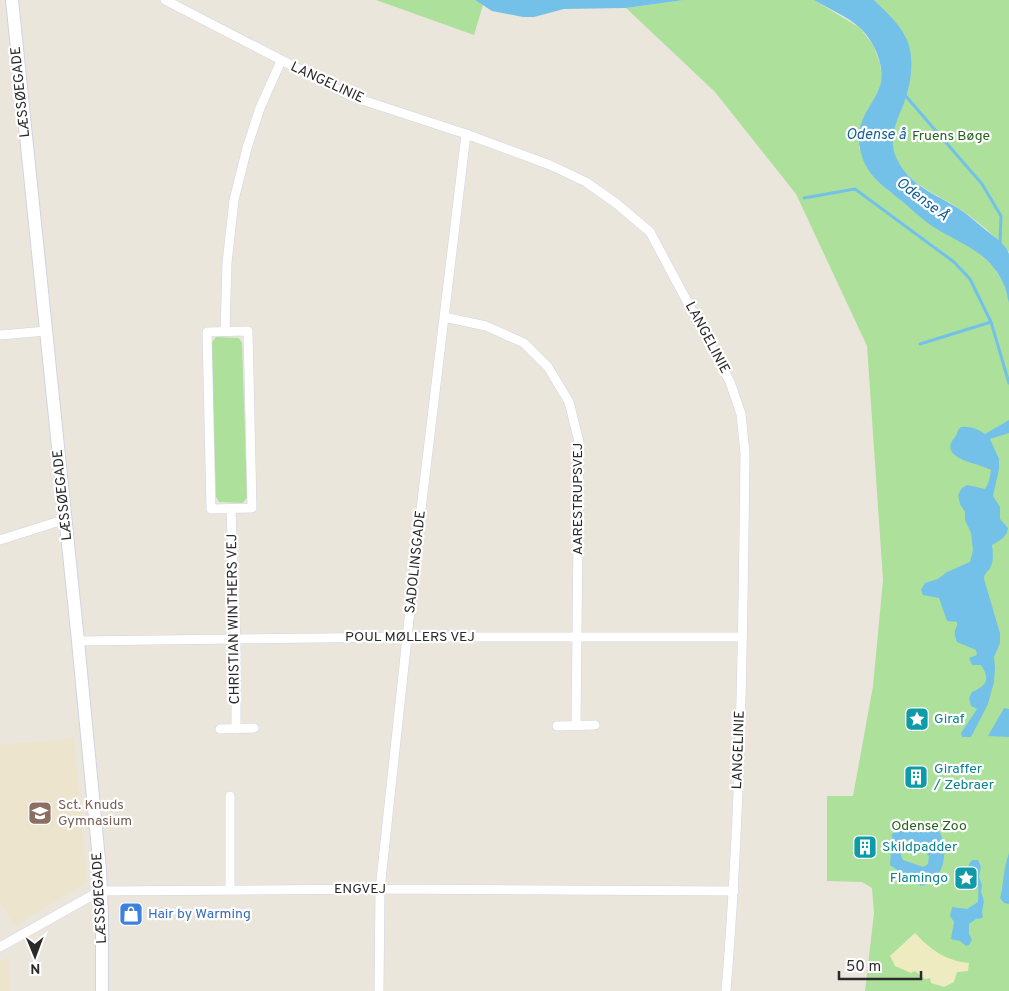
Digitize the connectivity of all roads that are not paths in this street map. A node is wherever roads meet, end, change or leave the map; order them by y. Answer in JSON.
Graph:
{"nodes":[{"id":1,"x":12,"y":0,"type":"edge"},
{"id":2,"x":165,"y":0,"type":"edge"},
{"id":3,"x":281,"y":61,"type":"junction"},
{"id":4,"x":466,"y":134,"type":"junction"},
{"id":5,"x":444,"y":317,"type":"junction"},
{"id":6,"x":46,"y":331,"type":"junction"},
{"id":7,"x":224,"y":332,"type":"junction"},
{"id":8,"x":0,"y":335,"type":"edge"},
{"id":9,"x":231,"y":509,"type":"junction"},
{"id":10,"x":66,"y":519,"type":"junction"},
{"id":11,"x":0,"y":540,"type":"edge"},
{"id":12,"x":407,"y":637,"type":"junction"},
{"id":13,"x":577,"y":637,"type":"junction"},
{"id":14,"x":742,"y":637,"type":"junction"},
{"id":15,"x":235,"y":639,"type":"junction"},
{"id":16,"x":78,"y":641,"type":"junction"},
{"id":17,"x":576,"y":725,"type":"junction"},
{"id":18,"x":595,"y":725,"type":"dead end"},
{"id":19,"x":557,"y":726,"type":"dead end"},
{"id":20,"x":254,"y":728,"type":"dead end"},
{"id":21,"x":220,"y":729,"type":"dead end"},
{"id":22,"x":236,"y":729,"type":"junction"},
{"id":23,"x":230,"y":796,"type":"dead end"},
{"id":24,"x":380,"y":889,"type":"junction"},
{"id":25,"x":230,"y":890,"type":"junction"},
{"id":26,"x":100,"y":891,"type":"junction"},
{"id":27,"x":734,"y":891,"type":"junction"},
{"id":28,"x":0,"y":948,"type":"edge"},
{"id":29,"x":102,"y":991,"type":"edge"},
{"id":30,"x":379,"y":991,"type":"edge"},
{"id":31,"x":726,"y":991,"type":"edge"}],
"edges":[{"from":1,"to":6,"type":"street","name":"LÆSSØEGADE"},
{"from":2,"to":3,"type":"street","name":"LANGELINIE"},
{"from":3,"to":4,"type":"street","name":"LANGELINIE"},
{"from":3,"to":7,"type":"street"},
{"from":4,"to":5,"type":"street","name":"SADOLINSGADE"},
{"from":4,"to":14,"type":"street","name":"LANGELINIE"},
{"from":5,"to":12,"type":"street","name":"SADOLINSGADE"},
{"from":5,"to":13,"type":"street","name":"AARESTRUPSVEJ"},
{"from":6,"to":8,"type":"street"},
{"from":6,"to":10,"type":"street","name":"LÆSSØEGADE"},
{"from":7,"to":9,"type":"street"},
{"from":7,"to":9,"type":"street"},
{"from":9,"to":15,"type":"street","name":"CHRISTIAN WINTHERS VEJ"},
{"from":10,"to":11,"type":"street"},
{"from":10,"to":16,"type":"street","name":"LÆSSØEGADE"},
{"from":12,"to":13,"type":"street","name":"POUL MØLLERS VEJ"},
{"from":12,"to":15,"type":"street","name":"POUL MØLLERS VEJ"},
{"from":12,"to":24,"type":"street","name":"SADOLINSGADE"},
{"from":13,"to":14,"type":"street","name":"POUL MØLLERS VEJ"},
{"from":13,"to":17,"type":"street","name":"AARESTRUPSVEJ"},
{"from":14,"to":27,"type":"street","name":"LANGELINIE"},
{"from":15,"to":16,"type":"street","name":"POUL MØLLERS VEJ"},
{"from":15,"to":22,"type":"street","name":"CHRISTIAN WINTHERS VEJ"},
{"from":16,"to":26,"type":"street","name":"LÆSSØEGADE"},
{"from":17,"to":18,"type":"street"},
{"from":17,"to":19,"type":"street"},
{"from":20,"to":22,"type":"street"},
{"from":21,"to":22,"type":"street"},
{"from":23,"to":25,"type":"street"},
{"from":24,"to":25,"type":"street","name":"ENGVEJ"},
{"from":24,"to":27,"type":"street","name":"ENGVEJ"},
{"from":24,"to":30,"type":"street","name":"SADOLINSGADE"},
{"from":25,"to":26,"type":"street","name":"ENGVEJ"},
{"from":26,"to":28,"type":"street","name":"ENGVEJ"},
{"from":26,"to":29,"type":"street","name":"LÆSSØEGADE"},
{"from":27,"to":31,"type":"street","name":"LANGELINIE"}]}
